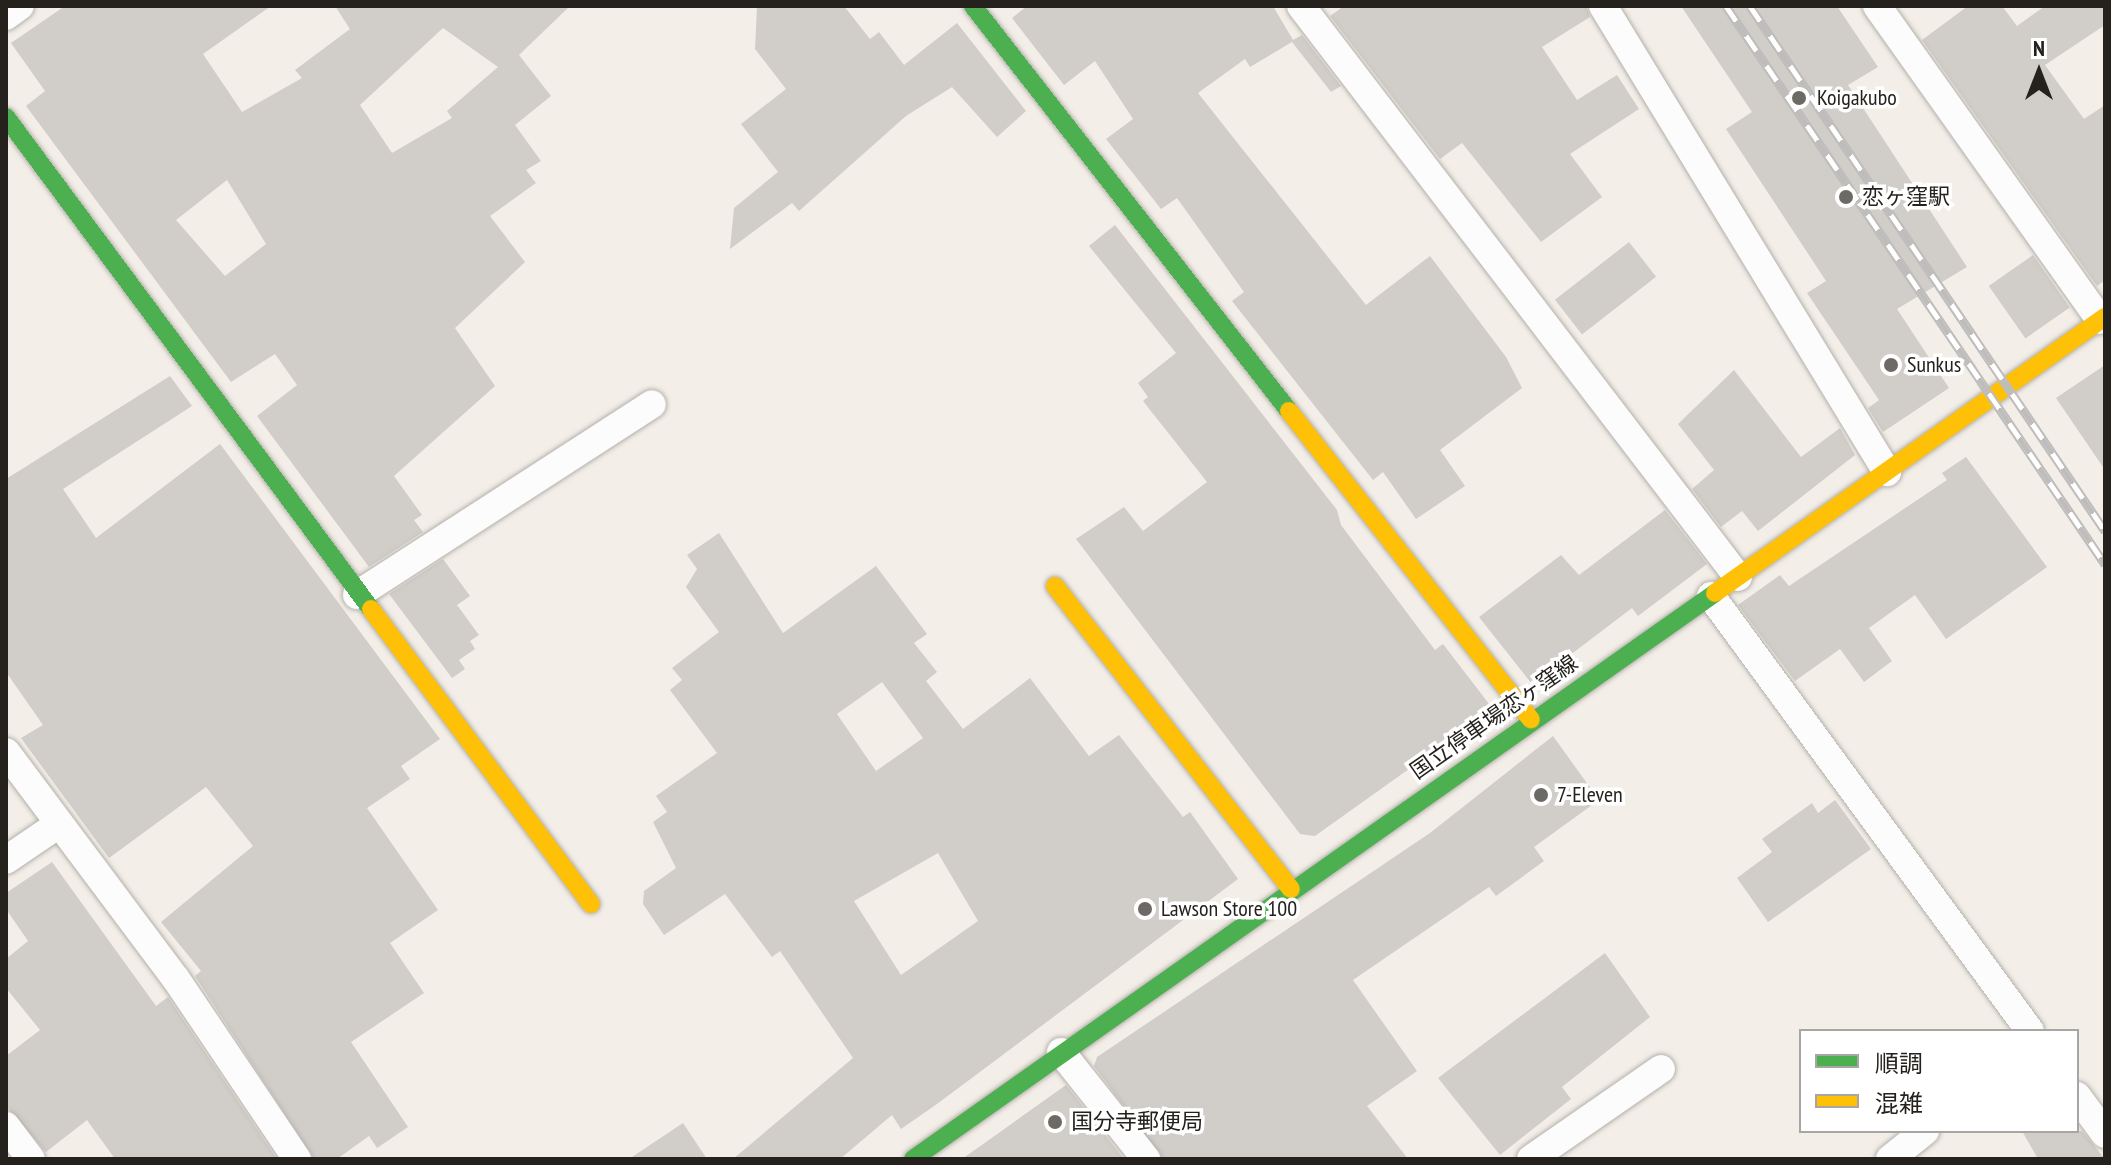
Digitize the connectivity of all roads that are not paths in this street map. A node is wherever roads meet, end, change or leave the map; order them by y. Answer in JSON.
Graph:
{"nodes":[{"id":1,"x":20,"y":6,"type":"edge"},
{"id":2,"x":973,"y":6,"type":"edge"},
{"id":3,"x":1301,"y":6,"type":"edge"},
{"id":4,"x":1603,"y":6,"type":"edge"},
{"id":5,"x":1877,"y":6,"type":"edge"},
{"id":6,"x":6,"y":16,"type":"edge"},
{"id":7,"x":6,"y":117,"type":"edge"},
{"id":8,"x":2103,"y":318,"type":"edge"},
{"id":9,"x":652,"y":404,"type":"dead end"},
{"id":10,"x":1887,"y":472,"type":"junction"},
{"id":11,"x":1738,"y":577,"type":"junction"},
{"id":12,"x":1055,"y":586,"type":"dead end"},
{"id":13,"x":357,"y":595,"type":"junction"},
{"id":14,"x":1711,"y":596,"type":"junction"},
{"id":15,"x":1531,"y":720,"type":"junction"},
{"id":16,"x":6,"y":752,"type":"edge"},
{"id":17,"x":59,"y":824,"type":"junction"},
{"id":18,"x":6,"y":860,"type":"edge"},
{"id":19,"x":1291,"y":889,"type":"junction"},
{"id":20,"x":591,"y":904,"type":"dead end"},
{"id":21,"x":2029,"y":1029,"type":"edge"},
{"id":22,"x":1061,"y":1052,"type":"junction"},
{"id":23,"x":1661,"y":1069,"type":"dead end"},
{"id":24,"x":2079,"y":1099,"type":"edge"},
{"id":25,"x":6,"y":1126,"type":"edge"},
{"id":26,"x":1922,"y":1133,"type":"edge"},
{"id":27,"x":2105,"y":1134,"type":"edge"},
{"id":28,"x":31,"y":1159,"type":"edge"},
{"id":29,"x":297,"y":1159,"type":"edge"},
{"id":30,"x":913,"y":1159,"type":"edge"},
{"id":31,"x":1146,"y":1159,"type":"edge"},
{"id":32,"x":1531,"y":1159,"type":"edge"},
{"id":33,"x":1890,"y":1159,"type":"edge"}],
"edges":[{"from":1,"to":6,"type":"street"},
{"from":2,"to":15,"type":"street"},
{"from":3,"to":11,"type":"street"},
{"from":4,"to":10,"type":"street"},
{"from":5,"to":8,"type":"street"},
{"from":7,"to":13,"type":"street"},
{"from":8,"to":10,"type":"street","name":"国立停車場恋ヶ窪線"},
{"from":9,"to":13,"type":"street"},
{"from":10,"to":11,"type":"street","name":"国立停車場恋ヶ窪線"},
{"from":11,"to":14,"type":"street","name":"国立停車場恋ヶ窪線"},
{"from":12,"to":19,"type":"street"},
{"from":13,"to":20,"type":"street"},
{"from":14,"to":15,"type":"street","name":"国立停車場恋ヶ窪線"},
{"from":14,"to":21,"type":"street"},
{"from":15,"to":19,"type":"street","name":"国立停車場恋ヶ窪線"},
{"from":16,"to":17,"type":"street"},
{"from":17,"to":18,"type":"street"},
{"from":17,"to":29,"type":"street"},
{"from":19,"to":22,"type":"street","name":"国立停車場恋ヶ窪線"},
{"from":22,"to":30,"type":"street","name":"国立停車場恋ヶ窪線"},
{"from":22,"to":31,"type":"street"},
{"from":23,"to":32,"type":"street"},
{"from":24,"to":27,"type":"street"},
{"from":25,"to":28,"type":"street"},
{"from":26,"to":33,"type":"street"}]}
